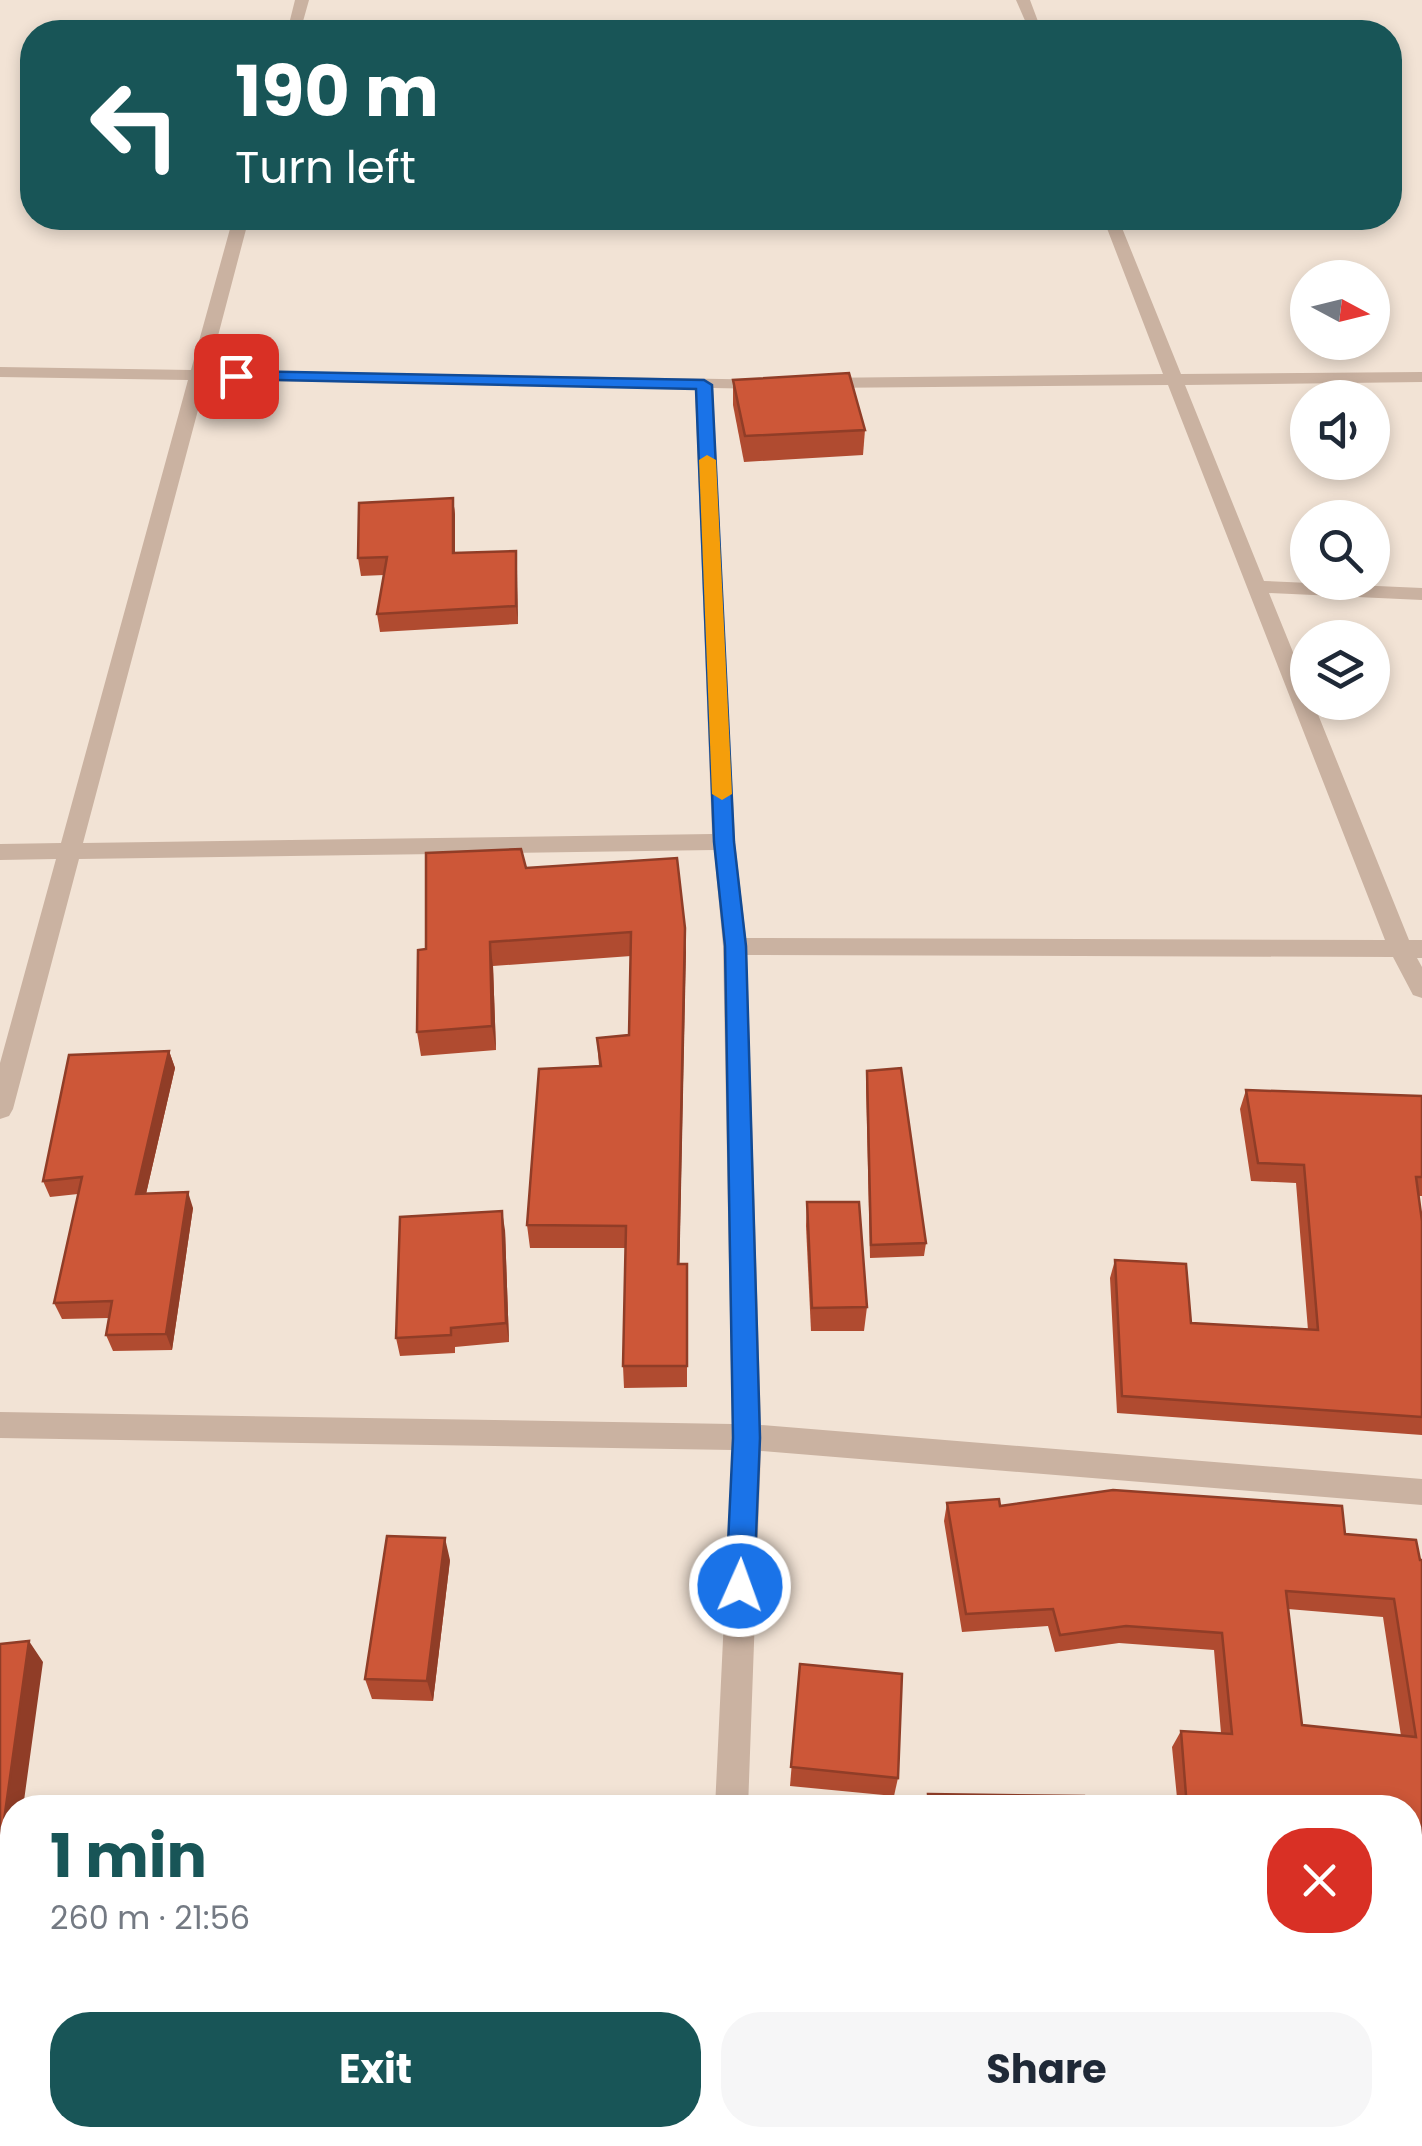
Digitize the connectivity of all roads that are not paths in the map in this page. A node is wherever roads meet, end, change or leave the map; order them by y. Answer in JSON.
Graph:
{"nodes":[{"id":1,"x":238,"y":230,"type":"edge"},
{"id":2,"x":1115,"y":230,"type":"edge"},
{"id":3,"x":0,"y":372,"type":"edge"},
{"id":4,"x":198,"y":375,"type":"junction"},
{"id":5,"x":1422,"y":377,"type":"edge"},
{"id":6,"x":1174,"y":380,"type":"junction"},
{"id":7,"x":782,"y":384,"type":"edge"},
{"id":8,"x":802,"y":384,"type":"edge"},
{"id":9,"x":704,"y":385,"type":"junction"},
{"id":10,"x":1257,"y":588,"type":"junction"},
{"id":11,"x":1422,"y":594,"type":"edge"},
{"id":12,"x":724,"y":842,"type":"junction"},
{"id":13,"x":69,"y":851,"type":"junction"},
{"id":14,"x":0,"y":852,"type":"edge"},
{"id":15,"x":736,"y":946,"type":"junction"},
{"id":16,"x":1411,"y":949,"type":"edge"},
{"id":17,"x":1422,"y":989,"type":"edge"},
{"id":18,"x":0,"y":1109,"type":"edge"},
{"id":19,"x":0,"y":1426,"type":"edge"},
{"id":20,"x":746,"y":1438,"type":"junction"},
{"id":21,"x":1422,"y":1492,"type":"edge"},
{"id":22,"x":732,"y":1795,"type":"edge"}],
"edges":[{"from":1,"to":4,"type":"street"},
{"from":2,"to":6,"type":"street"},
{"from":3,"to":4,"type":"street"},
{"from":4,"to":9,"type":"street"},
{"from":4,"to":13,"type":"street"},
{"from":5,"to":6,"type":"street"},
{"from":6,"to":8,"type":"street"},
{"from":6,"to":10,"type":"street"},
{"from":7,"to":9,"type":"street"},
{"from":9,"to":12,"type":"street"},
{"from":10,"to":11,"type":"street"},
{"from":10,"to":16,"type":"street"},
{"from":12,"to":13,"type":"street"},
{"from":12,"to":15,"type":"street"},
{"from":13,"to":14,"type":"street"},
{"from":13,"to":18,"type":"street"},
{"from":15,"to":16,"type":"street"},
{"from":15,"to":20,"type":"street"},
{"from":16,"to":17,"type":"street"},
{"from":19,"to":20,"type":"street"},
{"from":20,"to":21,"type":"street"},
{"from":20,"to":22,"type":"street"}]}
